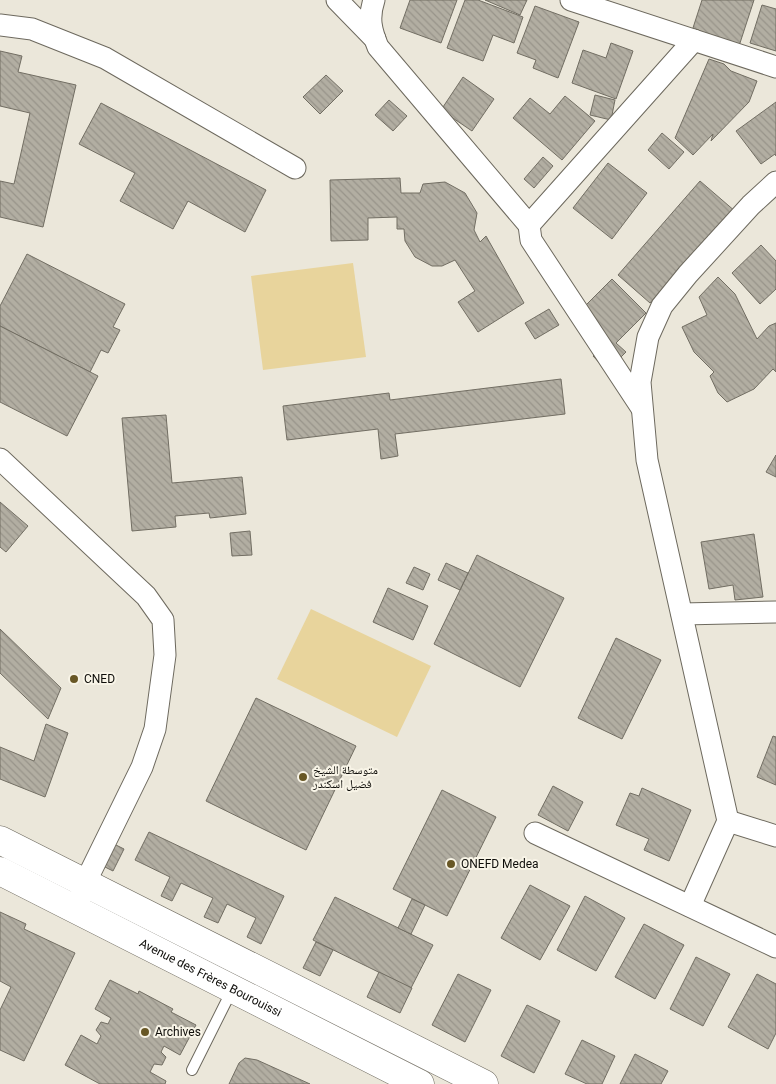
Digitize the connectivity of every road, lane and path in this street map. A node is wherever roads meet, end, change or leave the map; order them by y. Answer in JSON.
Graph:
{"nodes":[{"id":1,"x":337,"y":0,"type":"edge"},
{"id":2,"x":374,"y":0,"type":"edge"},
{"id":3,"x":571,"y":0,"type":"edge"},
{"id":4,"x":0,"y":25,"type":"edge"},
{"id":5,"x":375,"y":40,"type":"junction"},
{"id":6,"x":694,"y":40,"type":"junction"},
{"id":7,"x":776,"y":67,"type":"edge"},
{"id":8,"x":295,"y":168,"type":"dead end"},
{"id":9,"x":776,"y":182,"type":"edge"},
{"id":10,"x":529,"y":225,"type":"junction"},
{"id":11,"x":643,"y":409,"type":"junction"},
{"id":12,"x":0,"y":459,"type":"edge"},
{"id":13,"x":776,"y":612,"type":"edge"},
{"id":14,"x":682,"y":614,"type":"junction"},
{"id":15,"x":728,"y":821,"type":"junction"},
{"id":16,"x":535,"y":833,"type":"dead end"},
{"id":17,"x":776,"y":836,"type":"edge"},
{"id":18,"x":0,"y":840,"type":"edge"},
{"id":19,"x":0,"y":871,"type":"edge"},
{"id":20,"x":85,"y":883,"type":"junction"},
{"id":21,"x":690,"y":906,"type":"junction"},
{"id":22,"x":76,"y":910,"type":"junction"},
{"id":23,"x":776,"y":947,"type":"edge"},
{"id":24,"x":232,"y":990,"type":"junction"},
{"id":25,"x":192,"y":1070,"type":"dead end"},
{"id":26,"x":420,"y":1084,"type":"edge"},
{"id":27,"x":484,"y":1084,"type":"edge"}],
"edges":[{"from":1,"to":5,"type":"street"},
{"from":2,"to":5,"type":"street"},
{"from":3,"to":6,"type":"street"},
{"from":4,"to":8,"type":"street"},
{"from":5,"to":10,"type":"street"},
{"from":6,"to":7,"type":"street"},
{"from":6,"to":10,"type":"street"},
{"from":9,"to":11,"type":"street"},
{"from":10,"to":11,"type":"street"},
{"from":11,"to":14,"type":"street"},
{"from":12,"to":20,"type":"street"},
{"from":13,"to":14,"type":"street"},
{"from":14,"to":15,"type":"street"},
{"from":15,"to":17,"type":"street"},
{"from":15,"to":21,"type":"street"},
{"from":16,"to":21,"type":"street"},
{"from":18,"to":20,"type":"main road"},
{"from":19,"to":22,"type":"main road","name":"Avenue des Frères Bourouissi"},
{"from":20,"to":22,"type":"street"},
{"from":20,"to":27,"type":"main road"},
{"from":21,"to":23,"type":"street"},
{"from":22,"to":24,"type":"main road","name":"Avenue des Frères Bourouissi"},
{"from":24,"to":25,"type":"lane"},
{"from":24,"to":26,"type":"main road","name":"Avenue des Frères Bourouissi"}]}
